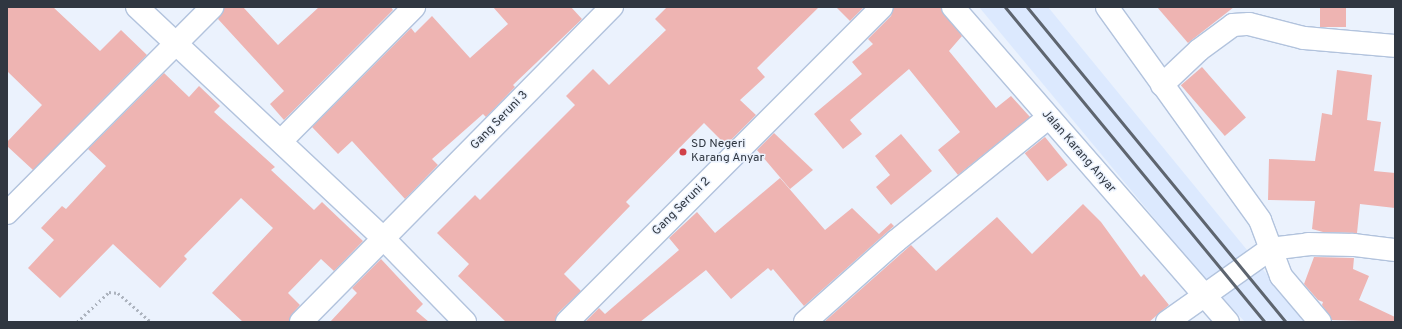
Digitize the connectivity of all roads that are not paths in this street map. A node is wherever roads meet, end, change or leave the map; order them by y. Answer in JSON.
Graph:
{"nodes":[{"id":1,"x":137,"y":7,"type":"edge"},
{"id":2,"x":212,"y":7,"type":"edge"},
{"id":3,"x":414,"y":7,"type":"edge"},
{"id":4,"x":612,"y":7,"type":"edge"},
{"id":5,"x":882,"y":7,"type":"edge"},
{"id":6,"x":953,"y":7,"type":"edge"},
{"id":7,"x":1107,"y":7,"type":"edge"},
{"id":8,"x":175,"y":45,"type":"junction"},
{"id":9,"x":1395,"y":46,"type":"edge"},
{"id":10,"x":1162,"y":85,"type":"junction"},
{"id":11,"x":1048,"y":118,"type":"junction"},
{"id":12,"x":281,"y":141,"type":"junction"},
{"id":13,"x":7,"y":213,"type":"edge"},
{"id":14,"x":386,"y":237,"type":"junction"},
{"id":15,"x":1270,"y":249,"type":"junction"},
{"id":16,"x":1395,"y":250,"type":"edge"},
{"id":17,"x":1204,"y":295,"type":"junction"},
{"id":18,"x":302,"y":322,"type":"edge"},
{"id":19,"x":465,"y":322,"type":"edge"},
{"id":20,"x":567,"y":322,"type":"edge"},
{"id":21,"x":805,"y":322,"type":"edge"},
{"id":22,"x":1167,"y":322,"type":"edge"},
{"id":23,"x":1228,"y":322,"type":"edge"},
{"id":24,"x":1320,"y":322,"type":"edge"}],
"edges":[{"from":1,"to":8,"type":"street"},
{"from":2,"to":8,"type":"street"},
{"from":3,"to":12,"type":"street"},
{"from":4,"to":14,"type":"street","name":"Gang Seruni 3"},
{"from":5,"to":20,"type":"street","name":"Gang Seruni 2"},
{"from":6,"to":11,"type":"street","name":"Jalan Karang Anyar"},
{"from":7,"to":10,"type":"street"},
{"from":8,"to":12,"type":"street"},
{"from":8,"to":13,"type":"street"},
{"from":9,"to":10,"type":"street"},
{"from":10,"to":15,"type":"street"},
{"from":11,"to":17,"type":"street","name":"Jalan Karang Anyar"},
{"from":11,"to":21,"type":"street"},
{"from":12,"to":14,"type":"street"},
{"from":14,"to":18,"type":"street","name":"Gang Seruni 3"},
{"from":14,"to":19,"type":"street"},
{"from":15,"to":16,"type":"street"},
{"from":15,"to":17,"type":"street"},
{"from":15,"to":24,"type":"street"},
{"from":17,"to":22,"type":"street"},
{"from":17,"to":23,"type":"street","name":"Jalan Karang Anyar"}]}
